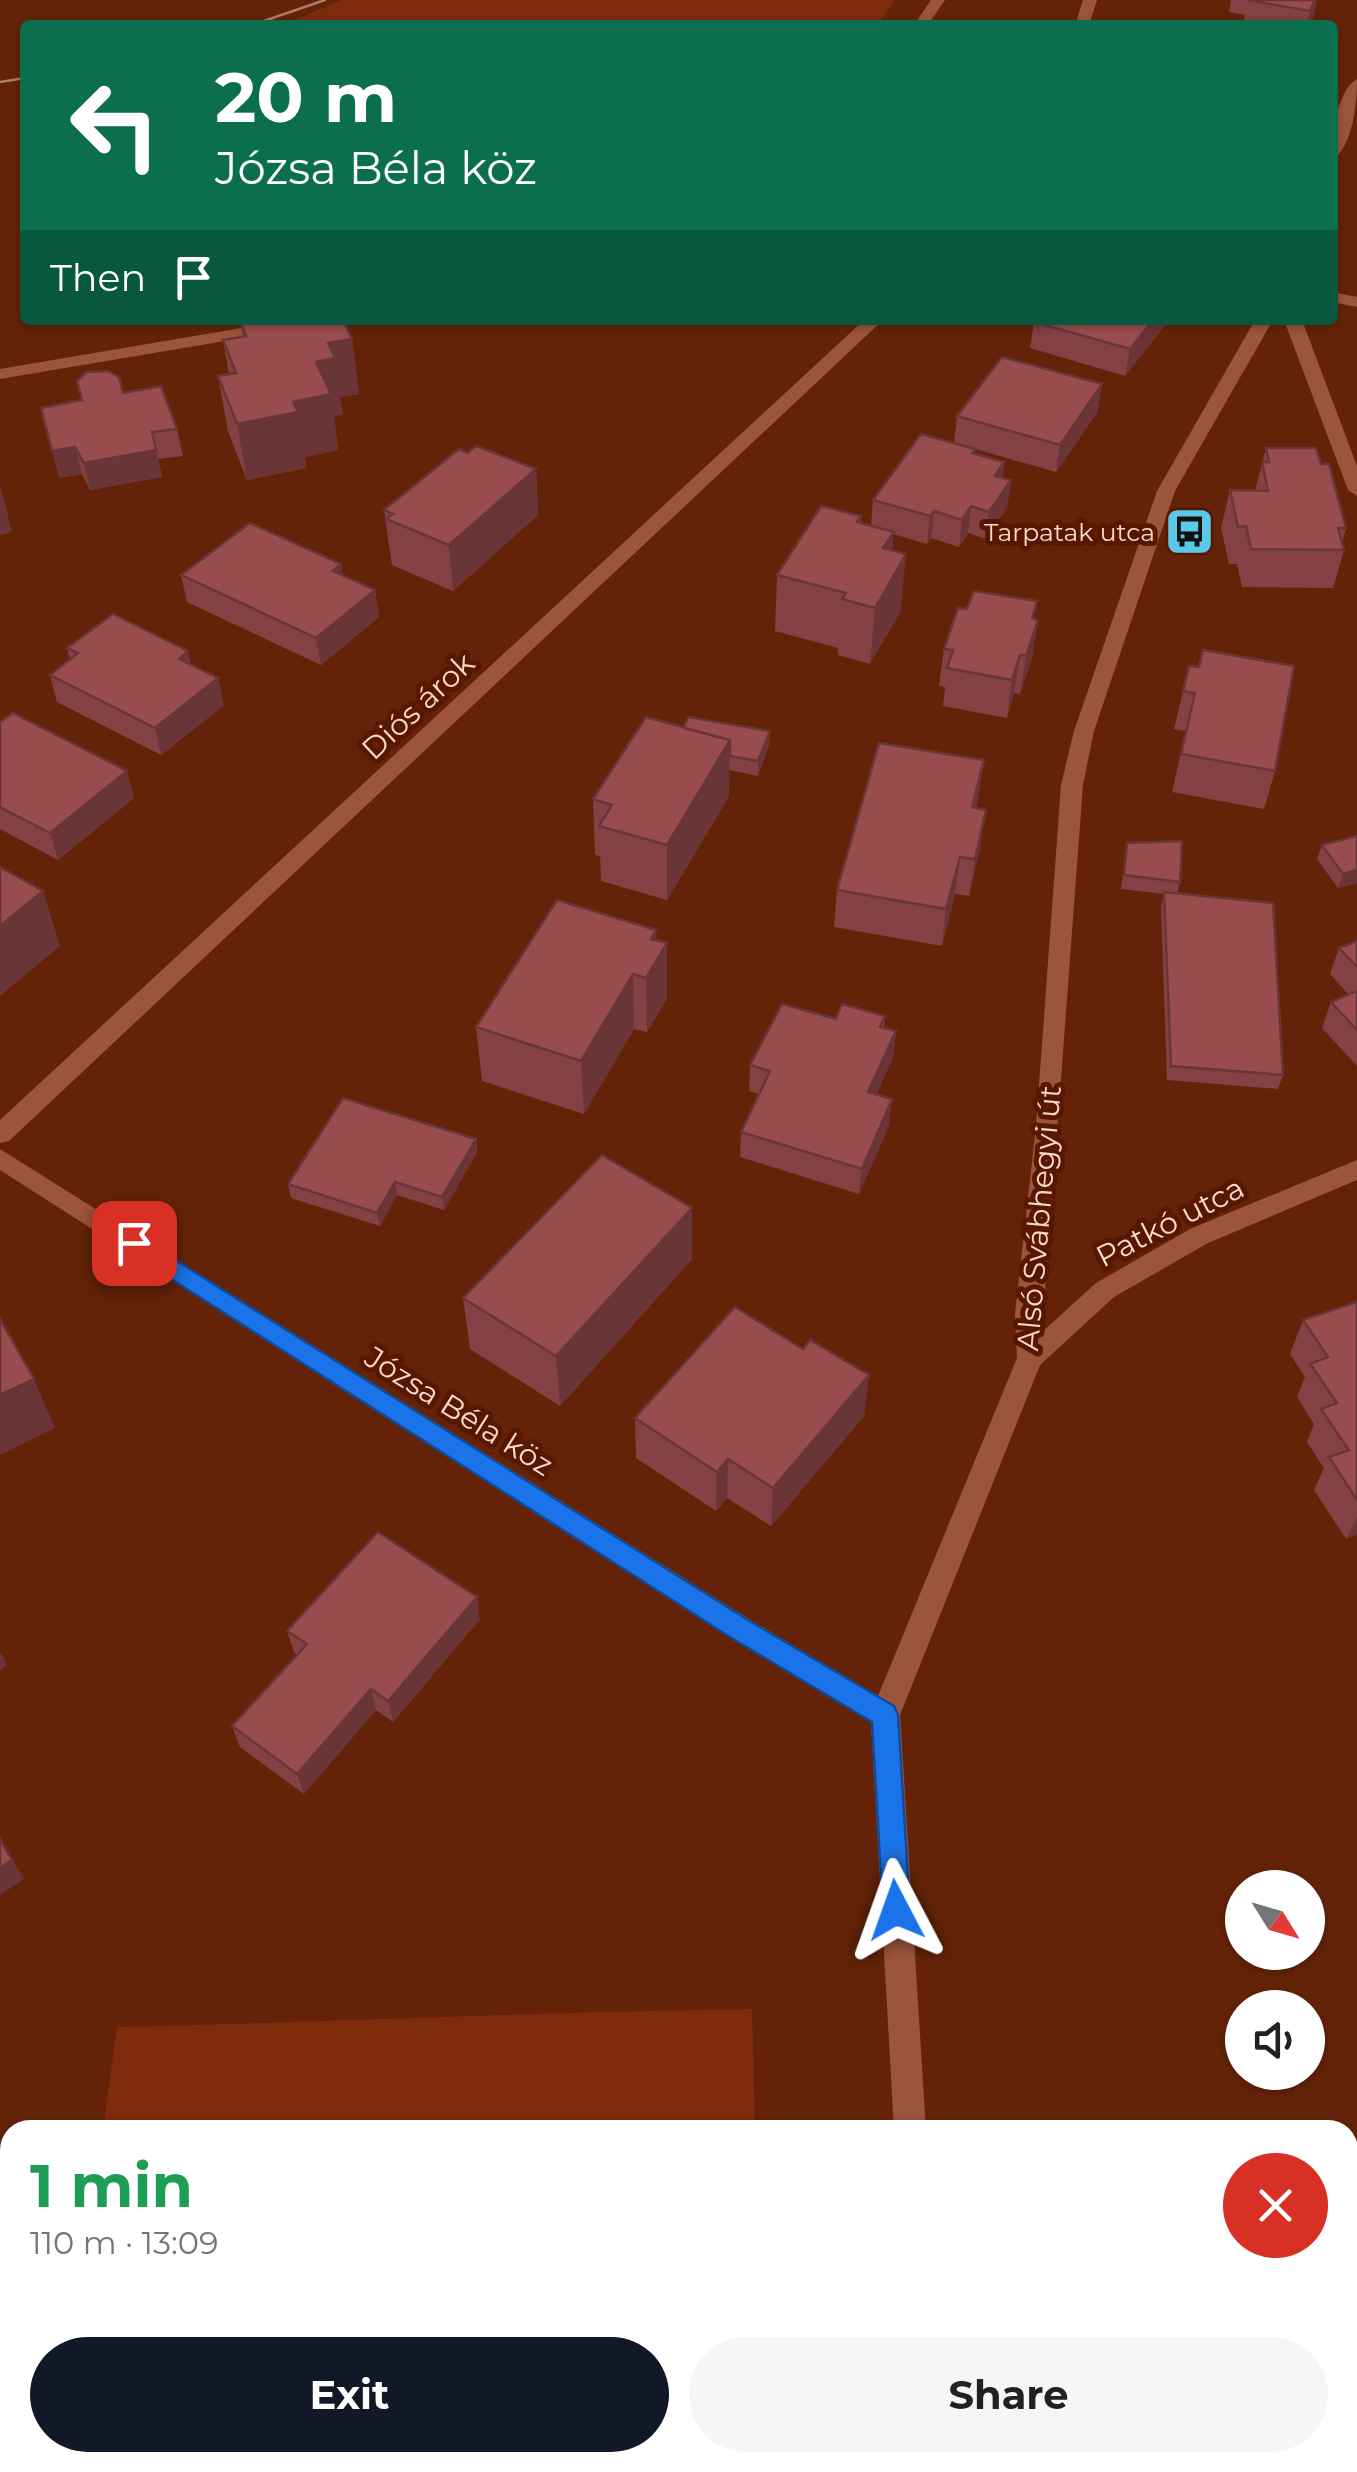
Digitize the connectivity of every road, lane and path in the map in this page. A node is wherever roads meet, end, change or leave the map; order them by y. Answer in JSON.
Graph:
{"nodes":[{"id":1,"x":1357,"y":84,"type":"edge"},
{"id":2,"x":1338,"y":138,"type":"edge"},
{"id":3,"x":290,"y":325,"type":"edge"},
{"id":4,"x":869,"y":325,"type":"edge"},
{"id":5,"x":1261,"y":325,"type":"edge"},
{"id":6,"x":1295,"y":325,"type":"edge"},
{"id":7,"x":0,"y":374,"type":"edge"},
{"id":8,"x":1357,"y":490,"type":"edge"},
{"id":9,"x":0,"y":1134,"type":"edge"},
{"id":10,"x":0,"y":1158,"type":"edge"},
{"id":11,"x":1357,"y":1170,"type":"edge"},
{"id":12,"x":1030,"y":1358,"type":"junction"},
{"id":13,"x":885,"y":1715,"type":"junction"},
{"id":14,"x":909,"y":2120,"type":"edge"}],
"edges":[{"from":1,"to":2,"type":"street"},
{"from":3,"to":7,"type":"street"},
{"from":4,"to":9,"type":"street","name":"Diós árok"},
{"from":5,"to":12,"type":"street","name":"Alsó Svábhegyi út"},
{"from":6,"to":8,"type":"street"},
{"from":10,"to":13,"type":"street","name":"Józsa Béla köz"},
{"from":11,"to":12,"type":"street","name":"Patkó utca"},
{"from":12,"to":13,"type":"street","name":"Alsó Svábhegyi út"},
{"from":13,"to":14,"type":"street","name":"Alsó Svábhegyi út"}]}
